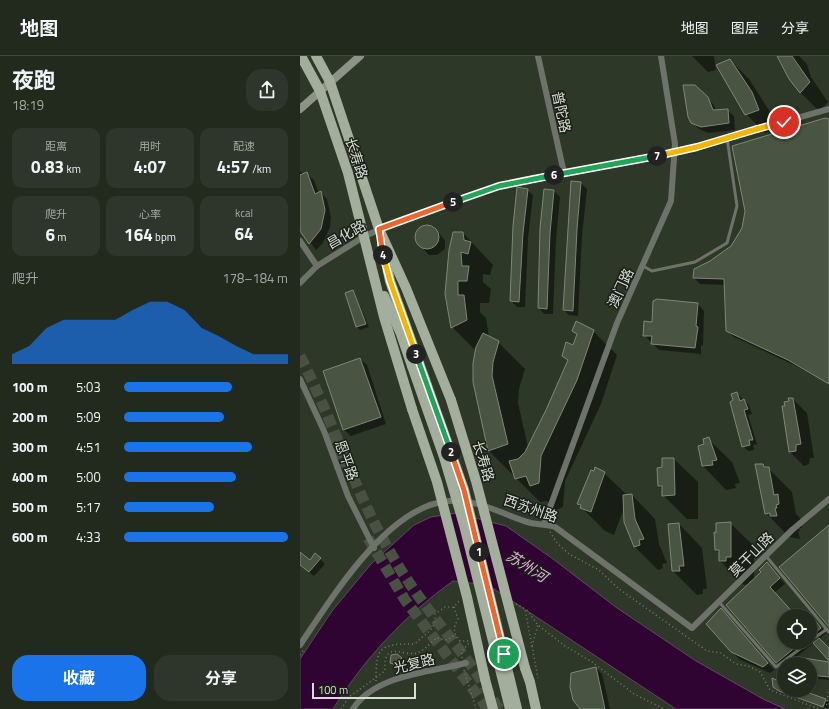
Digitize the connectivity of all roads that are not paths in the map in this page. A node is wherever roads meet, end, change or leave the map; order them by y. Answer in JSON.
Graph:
{"nodes":[{"id":1,"x":301,"y":56,"type":"edge"},
{"id":2,"x":316,"y":56,"type":"edge"},
{"id":3,"x":360,"y":56,"type":"edge"},
{"id":4,"x":538,"y":56,"type":"edge"},
{"id":5,"x":661,"y":56,"type":"edge"},
{"id":6,"x":330,"y":82,"type":"junction"},
{"id":7,"x":320,"y":91,"type":"junction"},
{"id":8,"x":300,"y":109,"type":"edge"},
{"id":9,"x":829,"y":109,"type":"edge"},
{"id":10,"x":727,"y":138,"type":"junction"},
{"id":11,"x":675,"y":152,"type":"junction"},
{"id":12,"x":564,"y":174,"type":"junction"},
{"id":13,"x":379,"y":229,"type":"junction"},
{"id":14,"x":365,"y":236,"type":"junction"},
{"id":15,"x":300,"y":241,"type":"edge"},
{"id":16,"x":317,"y":266,"type":"junction"},
{"id":17,"x":643,"y":266,"type":"junction"},
{"id":18,"x":374,"y":272,"type":"junction"},
{"id":19,"x":300,"y":283,"type":"edge"},
{"id":20,"x":416,"y":365,"type":"junction"},
{"id":21,"x":300,"y":379,"type":"edge"},
{"id":22,"x":829,"y":500,"type":"edge"},
{"id":23,"x":544,"y":524,"type":"junction"},
{"id":24,"x":374,"y":548,"type":"junction"},
{"id":25,"x":766,"y":556,"type":"junction"},
{"id":26,"x":719,"y":602,"type":"junction"},
{"id":27,"x":692,"y":628,"type":"joint"},
{"id":28,"x":826,"y":629,"type":"junction"},
{"id":29,"x":829,"y":632,"type":"edge"},
{"id":30,"x":817,"y":636,"type":"edge"},
{"id":31,"x":302,"y":647,"type":"edge"},
{"id":32,"x":800,"y":649,"type":"edge"},
{"id":33,"x":465,"y":664,"type":"road end"},
{"id":34,"x":353,"y":709,"type":"edge"},
{"id":35,"x":493,"y":709,"type":"edge"},
{"id":36,"x":510,"y":709,"type":"edge"},
{"id":37,"x":518,"y":709,"type":"edge"},
{"id":38,"x":536,"y":709,"type":"edge"}],
"edges":[{"from":1,"to":7,"type":"main road","name":"长寿路"},
{"from":2,"to":6,"type":"main road","name":"长寿路"},
{"from":3,"to":6,"type":"main road"},
{"from":4,"to":12,"type":"street","name":"普陀路"},
{"from":5,"to":11,"type":"street","name":"澳门路"},
{"from":6,"to":7,"type":"main road"},
{"from":6,"to":13,"type":"main road","name":"长寿路"},
{"from":7,"to":8,"type":"main road"},
{"from":7,"to":14,"type":"main road","name":"长寿路"},
{"from":9,"to":10,"type":"street","name":"昌化路"},
{"from":10,"to":11,"type":"street","name":"昌化路"},
{"from":10,"to":17,"type":"lane"},
{"from":11,"to":12,"type":"street","name":"昌化路"},
{"from":11,"to":17,"type":"street","name":"澳门路"},
{"from":12,"to":13,"type":"street","name":"昌化路"},
{"from":13,"to":14,"type":"street","name":"昌化路"},
{"from":13,"to":20,"type":"main road","name":"长寿路"},
{"from":13,"to":38,"type":"main road","name":"长寿路","bridge":true},
{"from":14,"to":16,"type":"street","name":"昌化路"},
{"from":14,"to":18,"type":"main road","name":"长寿路"},
{"from":15,"to":16,"type":"street"},
{"from":16,"to":19,"type":"street","name":"昌化路"},
{"from":17,"to":23,"type":"street","name":"澳门路"},
{"from":18,"to":20,"type":"main road","name":"长寿路"},
{"from":18,"to":35,"type":"main road","name":"长寿路","bridge":true},
{"from":20,"to":36,"type":"main road","name":"长寿路","bridge":true},
{"from":20,"to":37,"type":"main road","name":"长寿路","bridge":true},
{"from":21,"to":24,"type":"street","name":"恩平路"},
{"from":22,"to":25,"type":"street","name":"莫干山路"},
{"from":23,"to":24,"type":"street","name":"西苏州路"},
{"from":23,"to":27,"type":"street","name":"西苏州路"},
{"from":24,"to":31,"type":"street","name":"西苏州路"},
{"from":25,"to":26,"type":"street","name":"莫干山路"},
{"from":25,"to":28,"type":"lane"},
{"from":26,"to":27,"type":"street","name":"莫干山路"},
{"from":26,"to":32,"type":"lane"},
{"from":28,"to":29,"type":"lane"},
{"from":28,"to":30,"type":"lane"},
{"from":33,"to":34,"type":"street","name":"光复路"}]}
